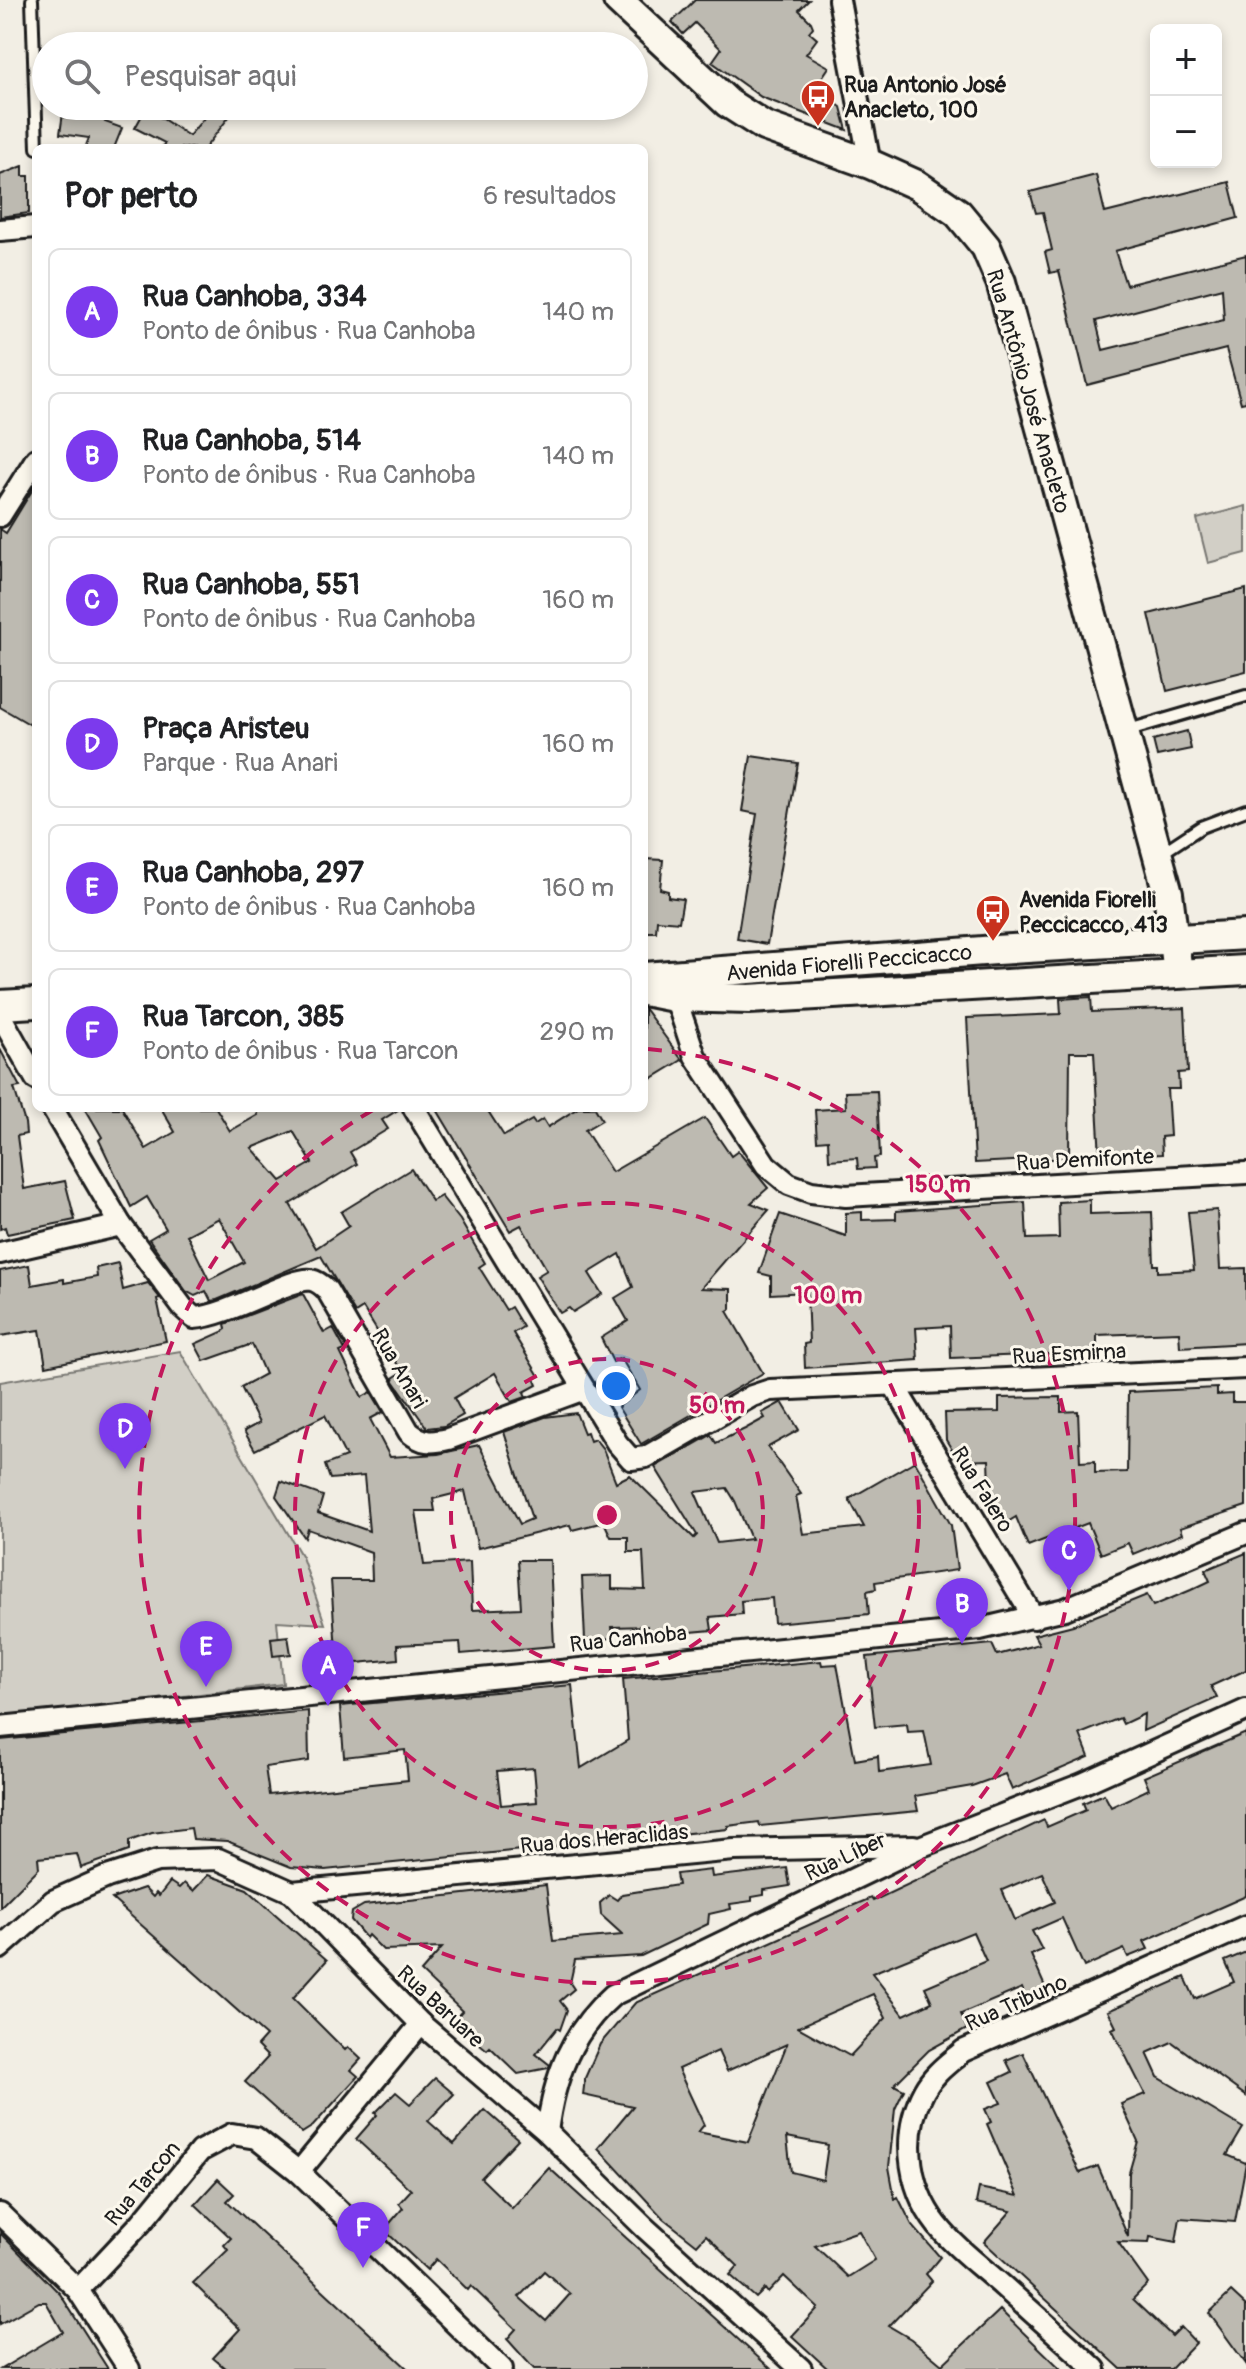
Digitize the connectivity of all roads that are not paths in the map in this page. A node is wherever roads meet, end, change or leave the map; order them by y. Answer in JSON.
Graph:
{"nodes":[{"id":1,"x":32,"y":0,"type":"edge"},
{"id":2,"x":618,"y":0,"type":"edge"},
{"id":3,"x":839,"y":0,"type":"edge"},
{"id":4,"x":33,"y":32,"type":"edge"},
{"id":5,"x":36,"y":120,"type":"edge"},
{"id":6,"x":37,"y":144,"type":"edge"},
{"id":7,"x":870,"y":164,"type":"junction"},
{"id":8,"x":32,"y":227,"type":"edge"},
{"id":9,"x":0,"y":230,"type":"edge"},
{"id":10,"x":32,"y":465,"type":"edge"},
{"id":11,"x":0,"y":516,"type":"edge"},
{"id":12,"x":1246,"y":696,"type":"edge"},
{"id":13,"x":1124,"y":732,"type":"junction"},
{"id":14,"x":1246,"y":810,"type":"edge"},
{"id":15,"x":1158,"y":855,"type":"junction"},
{"id":16,"x":1246,"y":935,"type":"edge"},
{"id":17,"x":1174,"y":938,"type":"junction"},
{"id":18,"x":1246,"y":970,"type":"edge"},
{"id":19,"x":1178,"y":973,"type":"junction"},
{"id":20,"x":662,"y":983,"type":"edge"},
{"id":21,"x":32,"y":1003,"type":"edge"},
{"id":22,"x":0,"y":1005,"type":"edge"},
{"id":23,"x":0,"y":1015,"type":"edge"},
{"id":24,"x":32,"y":1072,"type":"edge"},
{"id":25,"x":54,"y":1112,"type":"edge"},
{"id":26,"x":416,"y":1112,"type":"edge"},
{"id":27,"x":1246,"y":1173,"type":"edge"},
{"id":28,"x":121,"y":1225,"type":"junction"},
{"id":29,"x":0,"y":1253,"type":"edge"},
{"id":30,"x":1246,"y":1368,"type":"edge"},
{"id":31,"x":893,"y":1384,"type":"junction"},
{"id":32,"x":584,"y":1389,"type":"junction"},
{"id":33,"x":1246,"y":1533,"type":"edge"},
{"id":34,"x":1034,"y":1618,"type":"junction"},
{"id":35,"x":1246,"y":1710,"type":"edge"},
{"id":36,"x":0,"y":1727,"type":"edge"},
{"id":37,"x":922,"y":1846,"type":"junction"},
{"id":38,"x":292,"y":1892,"type":"junction"},
{"id":39,"x":1246,"y":1926,"type":"edge"},
{"id":40,"x":0,"y":1948,"type":"edge"},
{"id":41,"x":421,"y":2024,"type":"junction"},
{"id":42,"x":547,"y":2132,"type":"junction"},
{"id":43,"x":299,"y":2172,"type":"junction"},
{"id":44,"x":0,"y":2214,"type":"edge"},
{"id":45,"x":78,"y":2290,"type":"junction"},
{"id":46,"x":129,"y":2369,"type":"edge"},
{"id":47,"x":502,"y":2369,"type":"edge"},
{"id":48,"x":801,"y":2369,"type":"edge"},
{"id":49,"x":1095,"y":2369,"type":"edge"}],
"edges":[{"from":1,"to":4,"type":"lane"},
{"from":2,"to":7,"type":"main road","name":"Rua Antônio José Anacleto"},
{"from":3,"to":7,"type":"street"},
{"from":5,"to":6,"type":"lane"},
{"from":7,"to":13,"type":"main road","name":"Rua Antônio José Anacleto"},
{"from":8,"to":9,"type":"street"},
{"from":10,"to":11,"type":"street"},
{"from":12,"to":13,"type":"lane"},
{"from":13,"to":15,"type":"main road","name":"Rua Antônio José Anacleto"},
{"from":14,"to":15,"type":"lane"},
{"from":15,"to":17,"type":"main road","name":"Rua Antônio José Anacleto"},
{"from":16,"to":17,"type":"main road","name":"Avenida Fiorelli Peccicacco"},
{"from":17,"to":19,"type":"main road","name":"Rua Antônio José Anacleto"},
{"from":17,"to":20,"type":"main road","name":"Avenida Fiorelli Peccicacco"},
{"from":18,"to":19,"type":"main road","name":"Avenida Fiorelli Peccicacco"},
{"from":19,"to":20,"type":"main road","name":"Avenida Fiorelli Peccicacco"},
{"from":20,"to":27,"type":"street","name":"Rua Demifonte"},
{"from":21,"to":22,"type":"main road"},
{"from":23,"to":24,"type":"street"},
{"from":25,"to":28,"type":"street"},
{"from":26,"to":32,"type":"street","name":"Rua Esmirna"},
{"from":28,"to":29,"type":"street"},
{"from":28,"to":32,"type":"street","name":"Rua Anari"},
{"from":30,"to":31,"type":"street","name":"Rua Esmirna"},
{"from":31,"to":32,"type":"street","name":"Rua Esmirna"},
{"from":31,"to":34,"type":"street","name":"Rua Falero"},
{"from":33,"to":34,"type":"street","name":"Rua Canhoba"},
{"from":34,"to":36,"type":"street","name":"Rua Canhoba"},
{"from":35,"to":37,"type":"street","name":"Rua Líber"},
{"from":37,"to":38,"type":"street","name":"Rua dos Heraclidas"},
{"from":37,"to":42,"type":"street","name":"Rua Líber"},
{"from":38,"to":40,"type":"street","name":"Rua Baruare"},
{"from":38,"to":41,"type":"street","name":"Rua Baruare"},
{"from":39,"to":49,"type":"street","name":"Rua Tribuno"},
{"from":41,"to":42,"type":"street","name":"Rua Baruare"},
{"from":41,"to":43,"type":"street"},
{"from":42,"to":48,"type":"street","name":"Rua Baruare"},
{"from":43,"to":45,"type":"street","name":"Rua Tarcon"},
{"from":43,"to":47,"type":"street","name":"Rua Tarcon"},
{"from":44,"to":45,"type":"street"},
{"from":45,"to":46,"type":"street"}]}
